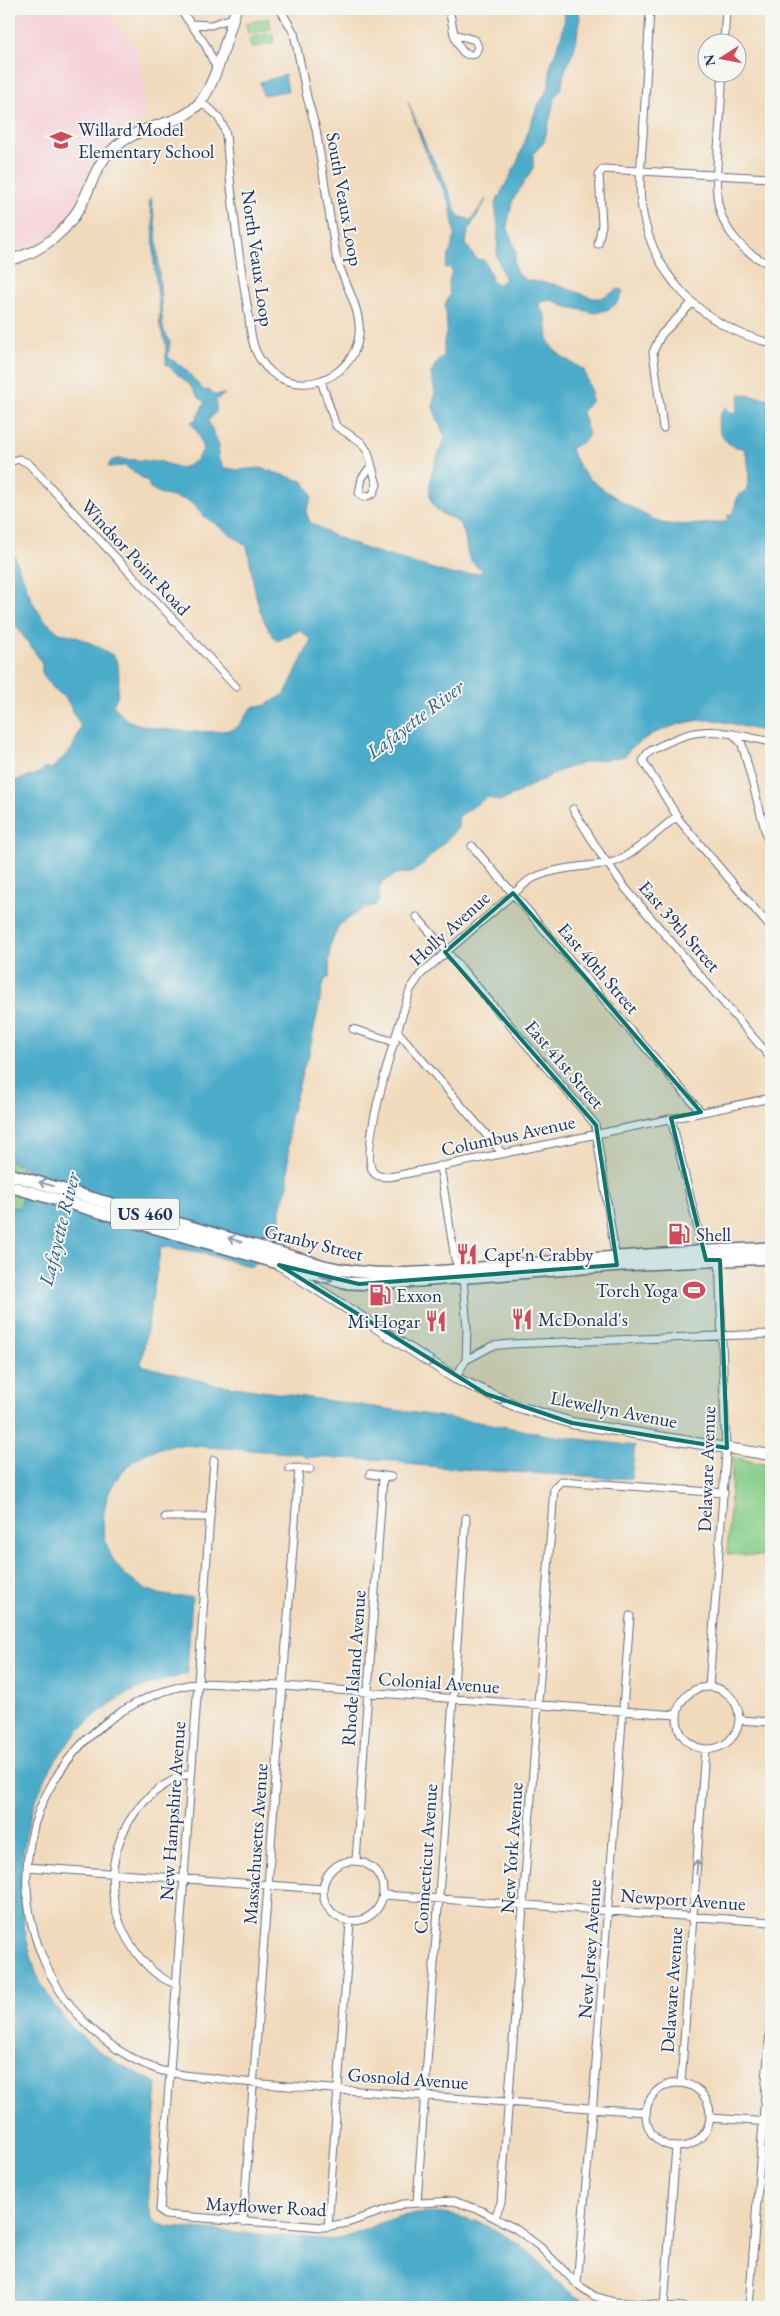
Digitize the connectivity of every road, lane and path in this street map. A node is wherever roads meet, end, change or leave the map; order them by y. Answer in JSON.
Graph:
{"nodes":[{"id":1,"x":180,"y":9,"type":"edge"},
{"id":2,"x":280,"y":9,"type":"edge"},
{"id":3,"x":450,"y":9,"type":"edge"},
{"id":4,"x":650,"y":9,"type":"edge"},
{"id":5,"x":726,"y":9,"type":"edge"},
{"id":6,"x":234,"y":13,"type":"edge"},
{"id":7,"x":192,"y":24,"type":"junction"},
{"id":8,"x":725,"y":32,"type":"edge"},
{"id":9,"x":454,"y":34,"type":"dead end"},
{"id":10,"x":216,"y":67,"type":"junction"},
{"id":11,"x":722,"y":82,"type":"edge"},
{"id":12,"x":200,"y":102,"type":"junction"},
{"id":13,"x":641,"y":170,"type":"junction"},
{"id":14,"x":717,"y":174,"type":"junction"},
{"id":15,"x":771,"y":178,"type":"edge"},
{"id":16,"x":598,"y":244,"type":"dead end"},
{"id":17,"x":9,"y":260,"type":"edge"},
{"id":18,"x":771,"y":264,"type":"edge"},
{"id":19,"x":692,"y":303,"type":"junction"},
{"id":20,"x":771,"y":343,"type":"edge"},
{"id":21,"x":321,"y":381,"type":"junction"},
{"id":22,"x":663,"y":428,"type":"dead end"},
{"id":23,"x":9,"y":462,"type":"edge"},
{"id":24,"x":371,"y":466,"type":"dead end"},
{"id":25,"x":236,"y":687,"type":"dead end"},
{"id":26,"x":734,"y":735,"type":"junction"},
{"id":27,"x":767,"y":741,"type":"dead end"},
{"id":28,"x":573,"y":809,"type":"dead end"},
{"id":29,"x":677,"y":816,"type":"junction"},
{"id":30,"x":472,"y":846,"type":"dead end"},
{"id":31,"x":771,"y":852,"type":"edge"},
{"id":32,"x":607,"y":863,"type":"junction"},
{"id":33,"x":513,"y":894,"type":"junction"},
{"id":34,"x":417,"y":917,"type":"dead end"},
{"id":35,"x":771,"y":928,"type":"edge"},
{"id":36,"x":445,"y":952,"type":"junction"},
{"id":37,"x":353,"y":1029,"type":"dead end"},
{"id":38,"x":398,"y":1032,"type":"junction"},
{"id":39,"x":395,"y":1042,"type":"junction"},
{"id":40,"x":771,"y":1058,"type":"edge"},
{"id":41,"x":771,"y":1098,"type":"edge"},
{"id":42,"x":701,"y":1112,"type":"junction"},
{"id":43,"x":671,"y":1118,"type":"junction"},
{"id":44,"x":597,"y":1133,"type":"junction"},
{"id":45,"x":502,"y":1153,"type":"junction"},
{"id":46,"x":440,"y":1166,"type":"junction"},
{"id":47,"x":372,"y":1170,"type":"joint"},
{"id":48,"x":9,"y":1174,"type":"edge"},
{"id":49,"x":9,"y":1186,"type":"edge"},
{"id":50,"x":771,"y":1248,"type":"edge"},
{"id":51,"x":719,"y":1255,"type":"junction"},
{"id":52,"x":704,"y":1256,"type":"junction"},
{"id":53,"x":771,"y":1258,"type":"edge"},
{"id":54,"x":280,"y":1259,"type":"junction"},
{"id":55,"x":616,"y":1261,"type":"junction"},
{"id":56,"x":461,"y":1273,"type":"junction"},
{"id":57,"x":771,"y":1334,"type":"edge"},
{"id":58,"x":722,"y":1336,"type":"junction"},
{"id":59,"x":466,"y":1360,"type":"junction"},
{"id":60,"x":455,"y":1378,"type":"junction"},
{"id":61,"x":726,"y":1448,"type":"junction"},
{"id":62,"x":771,"y":1455,"type":"edge"},
{"id":63,"x":214,"y":1460,"type":"dead end"},
{"id":64,"x":289,"y":1468,"type":"dead end"},
{"id":65,"x":299,"y":1468,"type":"junction"},
{"id":66,"x":310,"y":1469,"type":"dead end"},
{"id":67,"x":370,"y":1474,"type":"dead end"},
{"id":68,"x":724,"y":1493,"type":"junction"},
{"id":69,"x":165,"y":1517,"type":"dead end"},
{"id":70,"x":210,"y":1517,"type":"junction"},
{"id":71,"x":466,"y":1518,"type":"dead end"},
{"id":72,"x":630,"y":1616,"type":"dead end"},
{"id":73,"x":198,"y":1683,"type":"junction"},
{"id":74,"x":283,"y":1686,"type":"junction"},
{"id":75,"x":709,"y":1688,"type":"junction"},
{"id":76,"x":368,"y":1692,"type":"junction"},
{"id":77,"x":453,"y":1699,"type":"junction"},
{"id":78,"x":538,"y":1706,"type":"junction"},
{"id":79,"x":623,"y":1711,"type":"junction"},
{"id":80,"x":677,"y":1715,"type":"junction"},
{"id":81,"x":739,"y":1720,"type":"junction"},
{"id":82,"x":771,"y":1722,"type":"edge"},
{"id":83,"x":705,"y":1749,"type":"junction"},
{"id":84,"x":191,"y":1773,"type":"junction"},
{"id":85,"x":356,"y":1861,"type":"junction"},
{"id":86,"x":27,"y":1867,"type":"junction"},
{"id":87,"x":112,"y":1873,"type":"junction"},
{"id":88,"x":184,"y":1879,"type":"junction"},
{"id":89,"x":268,"y":1885,"type":"junction"},
{"id":90,"x":323,"y":1889,"type":"junction"},
{"id":91,"x":384,"y":1895,"type":"junction"},
{"id":92,"x":438,"y":1897,"type":"junction"},
{"id":93,"x":523,"y":1903,"type":"junction"},
{"id":94,"x":608,"y":1910,"type":"junction"},
{"id":95,"x":693,"y":1916,"type":"junction"},
{"id":96,"x":350,"y":1922,"type":"junction"},
{"id":97,"x":771,"y":1922,"type":"edge"},
{"id":98,"x":176,"y":1984,"type":"junction"},
{"id":99,"x":771,"y":2016,"type":"edge"},
{"id":100,"x":169,"y":2073,"type":"junction"},
{"id":101,"x":254,"y":2083,"type":"junction"},
{"id":102,"x":681,"y":2083,"type":"junction"},
{"id":103,"x":338,"y":2090,"type":"junction"},
{"id":104,"x":424,"y":2096,"type":"junction"},
{"id":105,"x":508,"y":2101,"type":"junction"},
{"id":106,"x":593,"y":2108,"type":"junction"},
{"id":107,"x":646,"y":2112,"type":"junction"},
{"id":108,"x":710,"y":2118,"type":"junction"},
{"id":109,"x":768,"y":2122,"type":"edge"},
{"id":110,"x":676,"y":2147,"type":"junction"},
{"id":111,"x":162,"y":2164,"type":"joint"},
{"id":112,"x":417,"y":2202,"type":"junction"},
{"id":113,"x":495,"y":2217,"type":"junction"},
{"id":114,"x":243,"y":2222,"type":"junction"},
{"id":115,"x":328,"y":2227,"type":"junction"},
{"id":116,"x":578,"y":2284,"type":"junction"},
{"id":117,"x":664,"y":2306,"type":"junction"},
{"id":118,"x":682,"y":2307,"type":"edge"},
{"id":119,"x":749,"y":2307,"type":"edge"}],
"edges":[{"from":1,"to":7,"type":"street"},
{"from":2,"to":21,"type":"street","name":"South Veaux Loop"},
{"from":3,"to":9,"type":"street"},
{"from":4,"to":13,"type":"street"},
{"from":5,"to":8,"type":"street"},
{"from":6,"to":7,"type":"street"},
{"from":6,"to":10,"type":"street"},
{"from":7,"to":10,"type":"street"},
{"from":10,"to":12,"type":"street"},
{"from":11,"to":14,"type":"street"},
{"from":12,"to":17,"type":"street"},
{"from":12,"to":21,"type":"street","name":"North Veaux Loop"},
{"from":13,"to":14,"type":"street"},
{"from":13,"to":16,"type":"street"},
{"from":13,"to":19,"type":"street"},
{"from":14,"to":15,"type":"street"},
{"from":14,"to":18,"type":"street"},
{"from":19,"to":20,"type":"street"},
{"from":19,"to":22,"type":"street"},
{"from":21,"to":24,"type":"street"},
{"from":23,"to":25,"type":"street","name":"Windsor Point Road"},
{"from":26,"to":27,"type":"street"},
{"from":26,"to":29,"type":"street"},
{"from":26,"to":31,"type":"street"},
{"from":28,"to":32,"type":"street","name":"East 39th Street"},
{"from":29,"to":32,"type":"street","name":"Holly Avenue"},
{"from":29,"to":35,"type":"street"},
{"from":30,"to":33,"type":"street","name":"East 40th Street"},
{"from":32,"to":33,"type":"street","name":"Holly Avenue"},
{"from":32,"to":40,"type":"street","name":"East 39th Street"},
{"from":33,"to":36,"type":"street","name":"Holly Avenue"},
{"from":33,"to":42,"type":"street","name":"East 40th Street"},
{"from":34,"to":36,"type":"street","name":"East 41st Street"},
{"from":36,"to":38,"type":"street","name":"Holly Avenue"},
{"from":36,"to":44,"type":"street","name":"East 41st Street"},
{"from":37,"to":39,"type":"street"},
{"from":38,"to":39,"type":"street","name":"Holly Avenue"},
{"from":38,"to":45,"type":"street"},
{"from":39,"to":47,"type":"street","name":"Holly Avenue"},
{"from":41,"to":42,"type":"street","name":"Columbus Avenue"},
{"from":42,"to":43,"type":"street","name":"Columbus Avenue"},
{"from":43,"to":44,"type":"street","name":"Columbus Avenue"},
{"from":43,"to":52,"type":"street"},
{"from":44,"to":45,"type":"street","name":"Columbus Avenue"},
{"from":44,"to":55,"type":"street","name":"East 41st Street"},
{"from":45,"to":46,"type":"street","name":"Columbus Avenue"},
{"from":46,"to":47,"type":"street","name":"Columbus Avenue"},
{"from":46,"to":56,"type":"street"},
{"from":54,"to":48,"type":"main road","name":"Granby Street","number":"US 460","one_way":true},
{"from":49,"to":54,"type":"main road","name":"Granby Street","number":"US 460"},
{"from":50,"to":51,"type":"main road","name":"Granby Street","number":"US 460"},
{"from":51,"to":52,"type":"main road","name":"Granby Street","number":"US 460"},
{"from":51,"to":53,"type":"main road","name":"Granby Street","number":"US 460"},
{"from":51,"to":58,"type":"street","name":"Delaware Avenue"},
{"from":52,"to":55,"type":"main road","name":"Granby Street","number":"US 460"},
{"from":54,"to":56,"type":"main road","name":"Granby Street","number":"US 460"},
{"from":54,"to":60,"type":"street","name":"Llewellyn Avenue","one_way":true},
{"from":55,"to":56,"type":"main road","name":"Granby Street","number":"US 460"},
{"from":56,"to":59,"type":"street"},
{"from":57,"to":58,"type":"street"},
{"from":58,"to":59,"type":"street"},
{"from":58,"to":61,"type":"street","name":"Delaware Avenue"},
{"from":59,"to":60,"type":"street"},
{"from":60,"to":61,"type":"street","name":"Llewellyn Avenue","one_way":true},
{"from":61,"to":62,"type":"street","name":"Llewellyn Avenue"},
{"from":61,"to":68,"type":"street","name":"Delaware Avenue"},
{"from":63,"to":70,"type":"street","name":"New Hampshire Avenue"},
{"from":64,"to":65,"type":"street"},
{"from":65,"to":66,"type":"street"},
{"from":65,"to":74,"type":"street","name":"Massachusetts Avenue"},
{"from":67,"to":76,"type":"street","name":"Rhode Island Avenue"},
{"from":68,"to":75,"type":"street","name":"Delaware Avenue"},
{"from":68,"to":78,"type":"street","name":"New York Avenue"},
{"from":69,"to":70,"type":"street"},
{"from":70,"to":73,"type":"street","name":"New Hampshire Avenue"},
{"from":71,"to":77,"type":"street","name":"Connecticut Avenue"},
{"from":72,"to":79,"type":"street","name":"New Jersey Avenue"},
{"from":73,"to":74,"type":"street","name":"Colonial Avenue"},
{"from":73,"to":84,"type":"street","name":"New Hampshire Avenue"},
{"from":73,"to":86,"type":"street"},
{"from":74,"to":76,"type":"street","name":"Colonial Avenue"},
{"from":74,"to":89,"type":"street","name":"Massachusetts Avenue"},
{"from":75,"to":80,"type":"street"},
{"from":75,"to":81,"type":"street"},
{"from":76,"to":77,"type":"street","name":"Colonial Avenue"},
{"from":76,"to":85,"type":"street","name":"Rhode Island Avenue"},
{"from":77,"to":78,"type":"street","name":"Colonial Avenue"},
{"from":77,"to":92,"type":"street","name":"Connecticut Avenue"},
{"from":78,"to":79,"type":"street","name":"Colonial Avenue"},
{"from":78,"to":93,"type":"street","name":"New York Avenue"},
{"from":79,"to":80,"type":"street","name":"Colonial Avenue"},
{"from":79,"to":94,"type":"street","name":"New Jersey Avenue"},
{"from":80,"to":83,"type":"street"},
{"from":81,"to":82,"type":"street"},
{"from":81,"to":83,"type":"street"},
{"from":95,"to":83,"type":"street","name":"Delaware Avenue","one_way":true},
{"from":84,"to":87,"type":"street"},
{"from":84,"to":88,"type":"street","name":"New Hampshire Avenue"},
{"from":85,"to":90,"type":"street"},
{"from":85,"to":91,"type":"street"},
{"from":86,"to":87,"type":"street"},
{"from":86,"to":100,"type":"street"},
{"from":87,"to":88,"type":"street"},
{"from":87,"to":98,"type":"street"},
{"from":88,"to":89,"type":"street"},
{"from":88,"to":98,"type":"street","name":"New Hampshire Avenue"},
{"from":89,"to":90,"type":"street"},
{"from":89,"to":101,"type":"street","name":"Massachusetts Avenue"},
{"from":90,"to":96,"type":"street"},
{"from":91,"to":92,"type":"street","name":"Newport Avenue"},
{"from":91,"to":96,"type":"street"},
{"from":92,"to":93,"type":"street","name":"Newport Avenue"},
{"from":92,"to":104,"type":"street","name":"Connecticut Avenue"},
{"from":93,"to":94,"type":"street","name":"Newport Avenue"},
{"from":93,"to":105,"type":"street","name":"New York Avenue"},
{"from":94,"to":95,"type":"street","name":"Newport Avenue"},
{"from":94,"to":106,"type":"street","name":"New Jersey Avenue"},
{"from":95,"to":97,"type":"street","name":"Newport Avenue"},
{"from":95,"to":102,"type":"street","name":"Delaware Avenue"},
{"from":96,"to":103,"type":"street"},
{"from":98,"to":100,"type":"street","name":"New Hampshire Avenue"},
{"from":99,"to":109,"type":"street"},
{"from":100,"to":101,"type":"street","name":"Gosnold Avenue"},
{"from":100,"to":111,"type":"street","name":"New Hampshire Avenue"},
{"from":101,"to":103,"type":"street","name":"Gosnold Avenue"},
{"from":101,"to":114,"type":"street","name":"Massachusetts Avenue"},
{"from":102,"to":107,"type":"street"},
{"from":102,"to":108,"type":"street"},
{"from":103,"to":104,"type":"street","name":"Gosnold Avenue"},
{"from":103,"to":115,"type":"street"},
{"from":104,"to":105,"type":"street","name":"Gosnold Avenue"},
{"from":104,"to":112,"type":"street","name":"Connecticut Avenue"},
{"from":105,"to":106,"type":"street","name":"Gosnold Avenue"},
{"from":105,"to":113,"type":"street","name":"New York Avenue"},
{"from":106,"to":107,"type":"street","name":"Gosnold Avenue"},
{"from":106,"to":116,"type":"street","name":"New Jersey Avenue"},
{"from":107,"to":110,"type":"street"},
{"from":108,"to":109,"type":"street"},
{"from":108,"to":110,"type":"street"},
{"from":109,"to":119,"type":"street"},
{"from":110,"to":117,"type":"street"},
{"from":111,"to":114,"type":"street","name":"Mayflower Road"},
{"from":112,"to":113,"type":"street","name":"Mayflower Road"},
{"from":112,"to":115,"type":"street","name":"Mayflower Road"},
{"from":113,"to":116,"type":"street","name":"Mayflower Road"},
{"from":114,"to":115,"type":"street","name":"Mayflower Road"},
{"from":116,"to":117,"type":"street","name":"Mayflower Road"},
{"from":117,"to":118,"type":"street","name":"Mayflower Road"}]}
